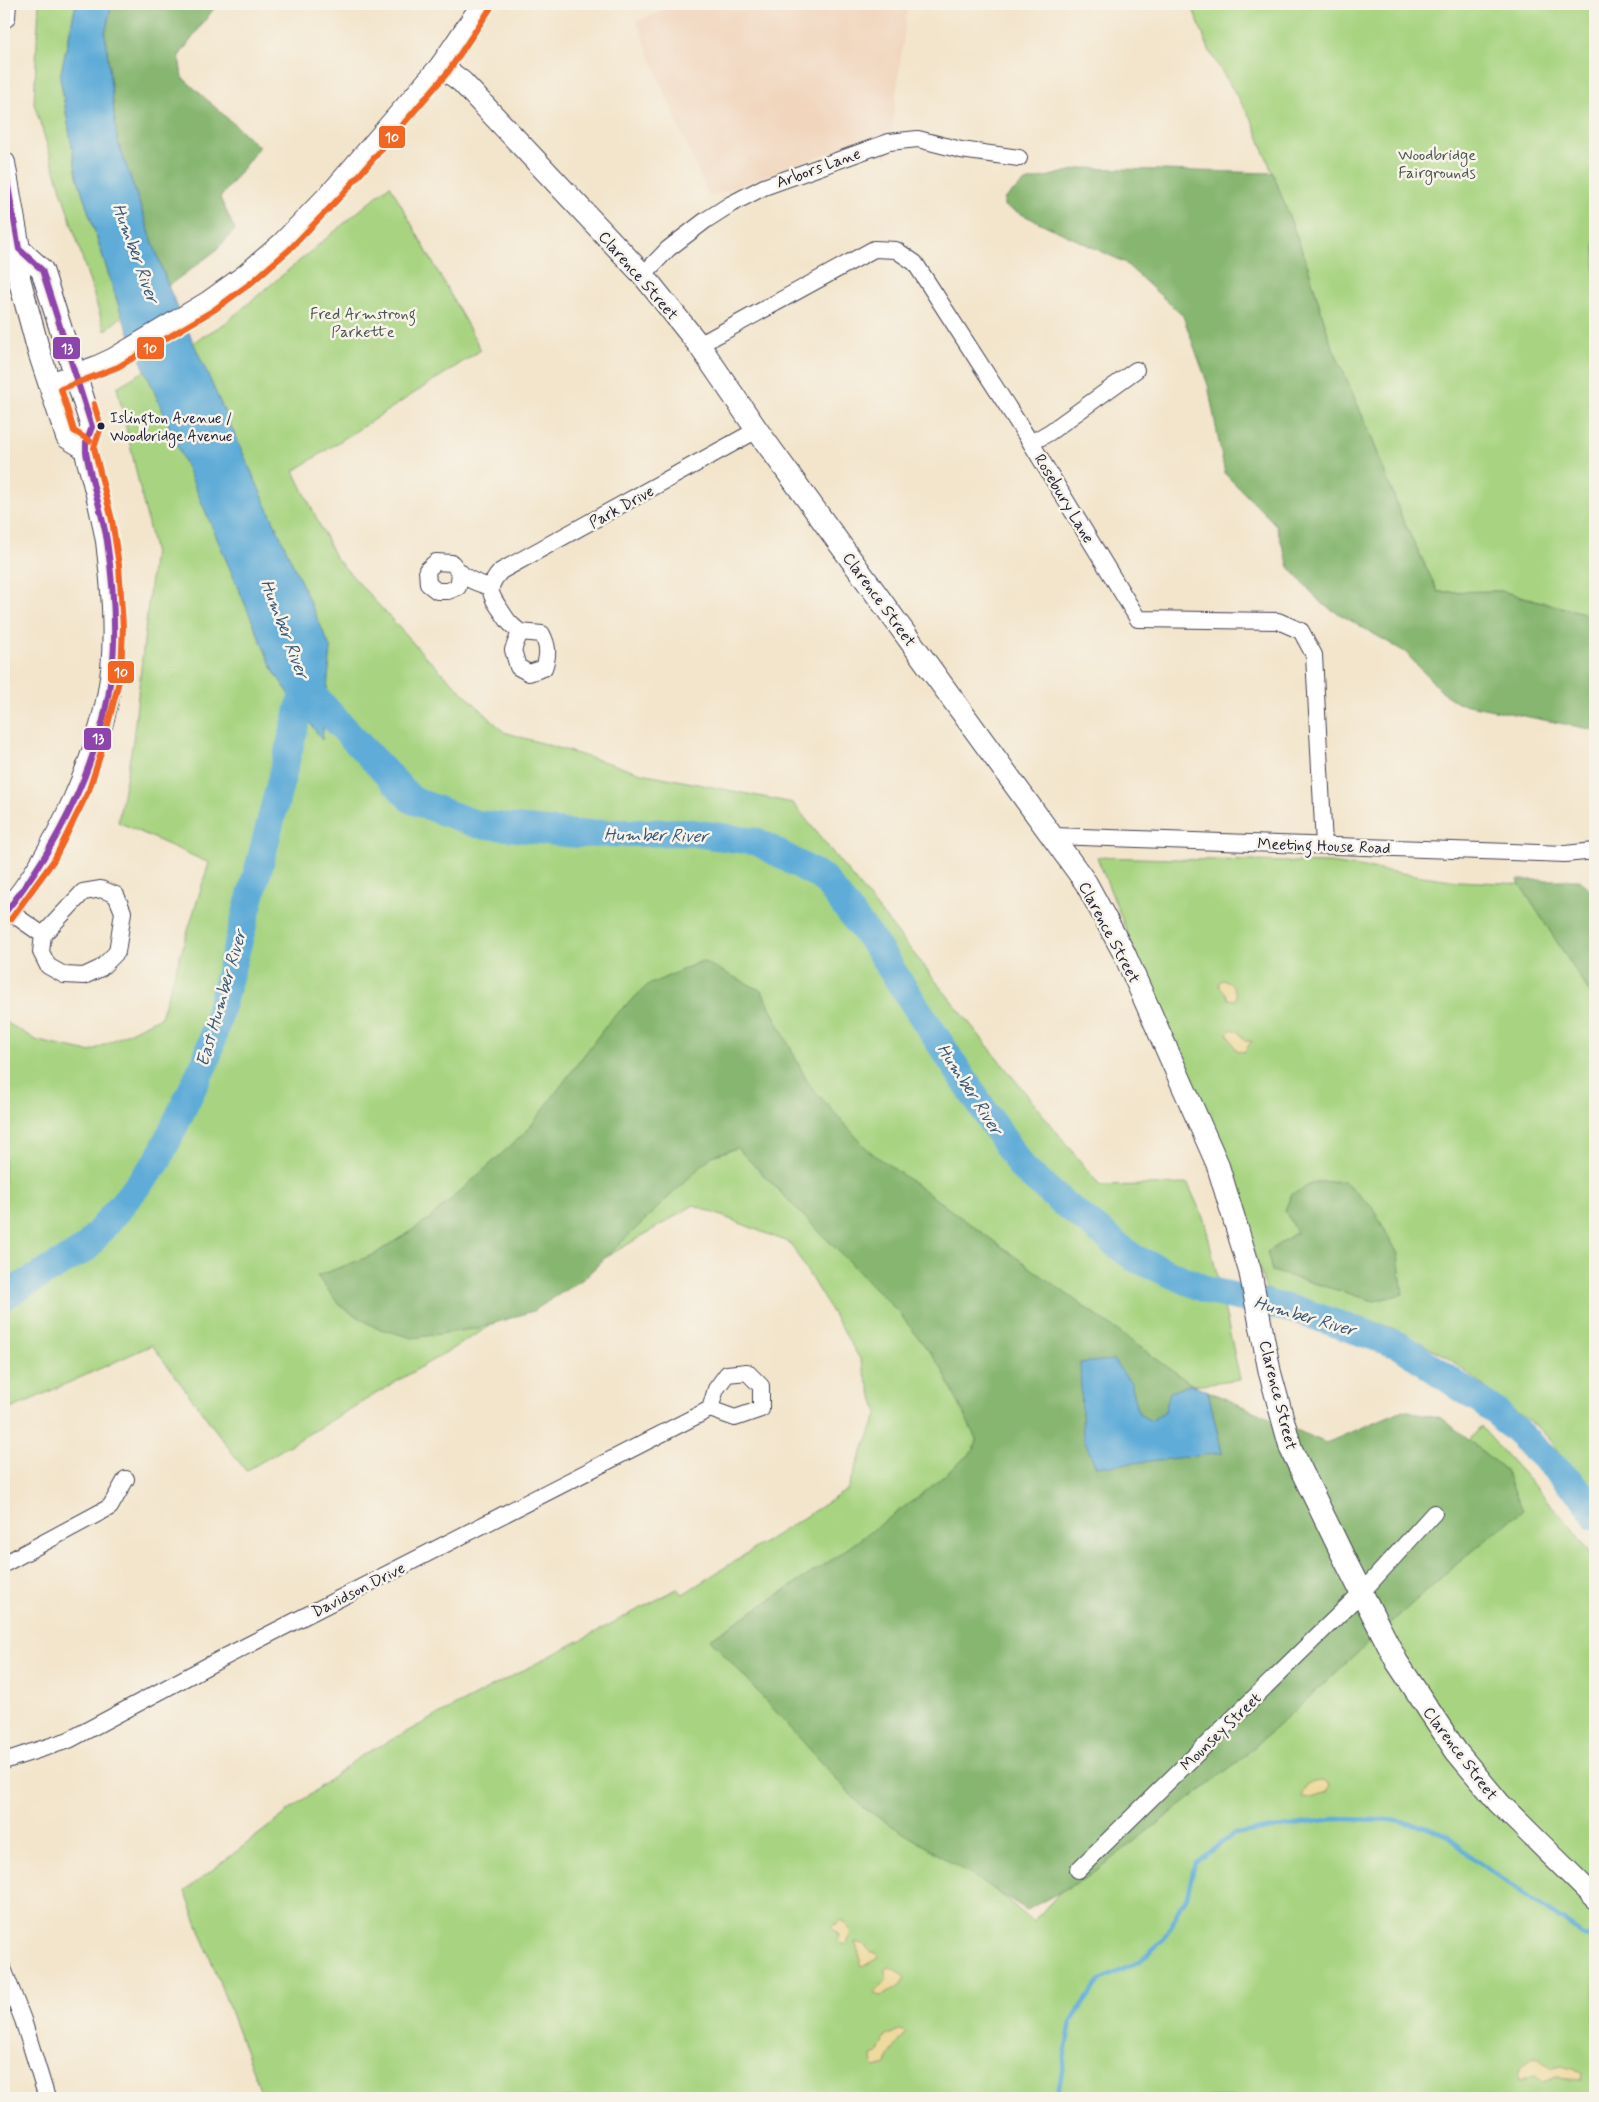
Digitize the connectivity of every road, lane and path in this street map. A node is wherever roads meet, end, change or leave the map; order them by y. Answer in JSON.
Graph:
{"nodes":[{"id":1,"x":5,"y":4,"type":"edge"},
{"id":2,"x":483,"y":4,"type":"edge"},
{"id":3,"x":4,"y":17,"type":"edge"},
{"id":4,"x":441,"y":66,"type":"junction"},
{"id":5,"x":1019,"y":158,"type":"dead end"},
{"id":6,"x":4,"y":163,"type":"edge"},
{"id":7,"x":19,"y":249,"type":"junction"},
{"id":8,"x":643,"y":275,"type":"junction"},
{"id":9,"x":699,"y":346,"type":"junction"},
{"id":10,"x":1136,"y":370,"type":"dead end"},
{"id":11,"x":76,"y":374,"type":"junction"},
{"id":12,"x":50,"y":384,"type":"junction"},
{"id":13,"x":757,"y":430,"type":"junction"},
{"id":14,"x":1031,"y":443,"type":"junction"},
{"id":15,"x":85,"y":448,"type":"junction"},
{"id":16,"x":460,"y":574,"type":"dead end"},
{"id":17,"x":490,"y":587,"type":"junction"},
{"id":18,"x":520,"y":632,"type":"dead end"},
{"id":19,"x":1053,"y":836,"type":"junction"},
{"id":20,"x":1324,"y":845,"type":"junction"},
{"id":21,"x":1595,"y":851,"type":"edge"},
{"id":22,"x":6,"y":912,"type":"edge"},
{"id":23,"x":43,"y":935,"type":"junction"},
{"id":24,"x":710,"y":1408,"type":"dead end"},
{"id":25,"x":126,"y":1479,"type":"dead end"},
{"id":26,"x":1434,"y":1513,"type":"dead end"},
{"id":27,"x":4,"y":1564,"type":"edge"},
{"id":28,"x":1362,"y":1592,"type":"junction"},
{"id":29,"x":4,"y":1761,"type":"edge"},
{"id":30,"x":1078,"y":1870,"type":"dead end"},
{"id":31,"x":1595,"y":1898,"type":"edge"},
{"id":32,"x":4,"y":1971,"type":"edge"},
{"id":33,"x":48,"y":2098,"type":"edge"}],
"edges":[{"from":1,"to":3,"type":"street"},
{"from":2,"to":4,"type":"street"},
{"from":4,"to":8,"type":"street","name":"Clarence Street"},
{"from":4,"to":11,"type":"street"},
{"from":5,"to":8,"type":"street","name":"Arbors Lane"},
{"from":6,"to":7,"type":"street"},
{"from":7,"to":11,"type":"street"},
{"from":7,"to":12,"type":"street"},
{"from":8,"to":9,"type":"street","name":"Clarence Street"},
{"from":9,"to":13,"type":"street","name":"Clarence Street"},
{"from":9,"to":14,"type":"street","name":"Rosebury Lane"},
{"from":10,"to":14,"type":"street"},
{"from":11,"to":12,"type":"street"},
{"from":11,"to":15,"type":"street"},
{"from":12,"to":15,"type":"street"},
{"from":13,"to":17,"type":"street","name":"Park Drive"},
{"from":13,"to":19,"type":"street","name":"Clarence Street"},
{"from":14,"to":20,"type":"street","name":"Rosebury Lane"},
{"from":15,"to":22,"type":"street"},
{"from":16,"to":17,"type":"street"},
{"from":17,"to":18,"type":"street"},
{"from":19,"to":20,"type":"street","name":"Meeting House Road"},
{"from":19,"to":28,"type":"street","name":"Clarence Street"},
{"from":20,"to":21,"type":"street","name":"Meeting House Road"},
{"from":22,"to":23,"type":"street"},
{"from":23,"to":23,"type":"street"},
{"from":24,"to":29,"type":"street","name":"Davidson Drive"},
{"from":25,"to":27,"type":"street"},
{"from":26,"to":28,"type":"street","name":"Mounsey Street"},
{"from":28,"to":30,"type":"street","name":"Mounsey Street"},
{"from":28,"to":31,"type":"street","name":"Clarence Street"},
{"from":32,"to":33,"type":"street"}]}
